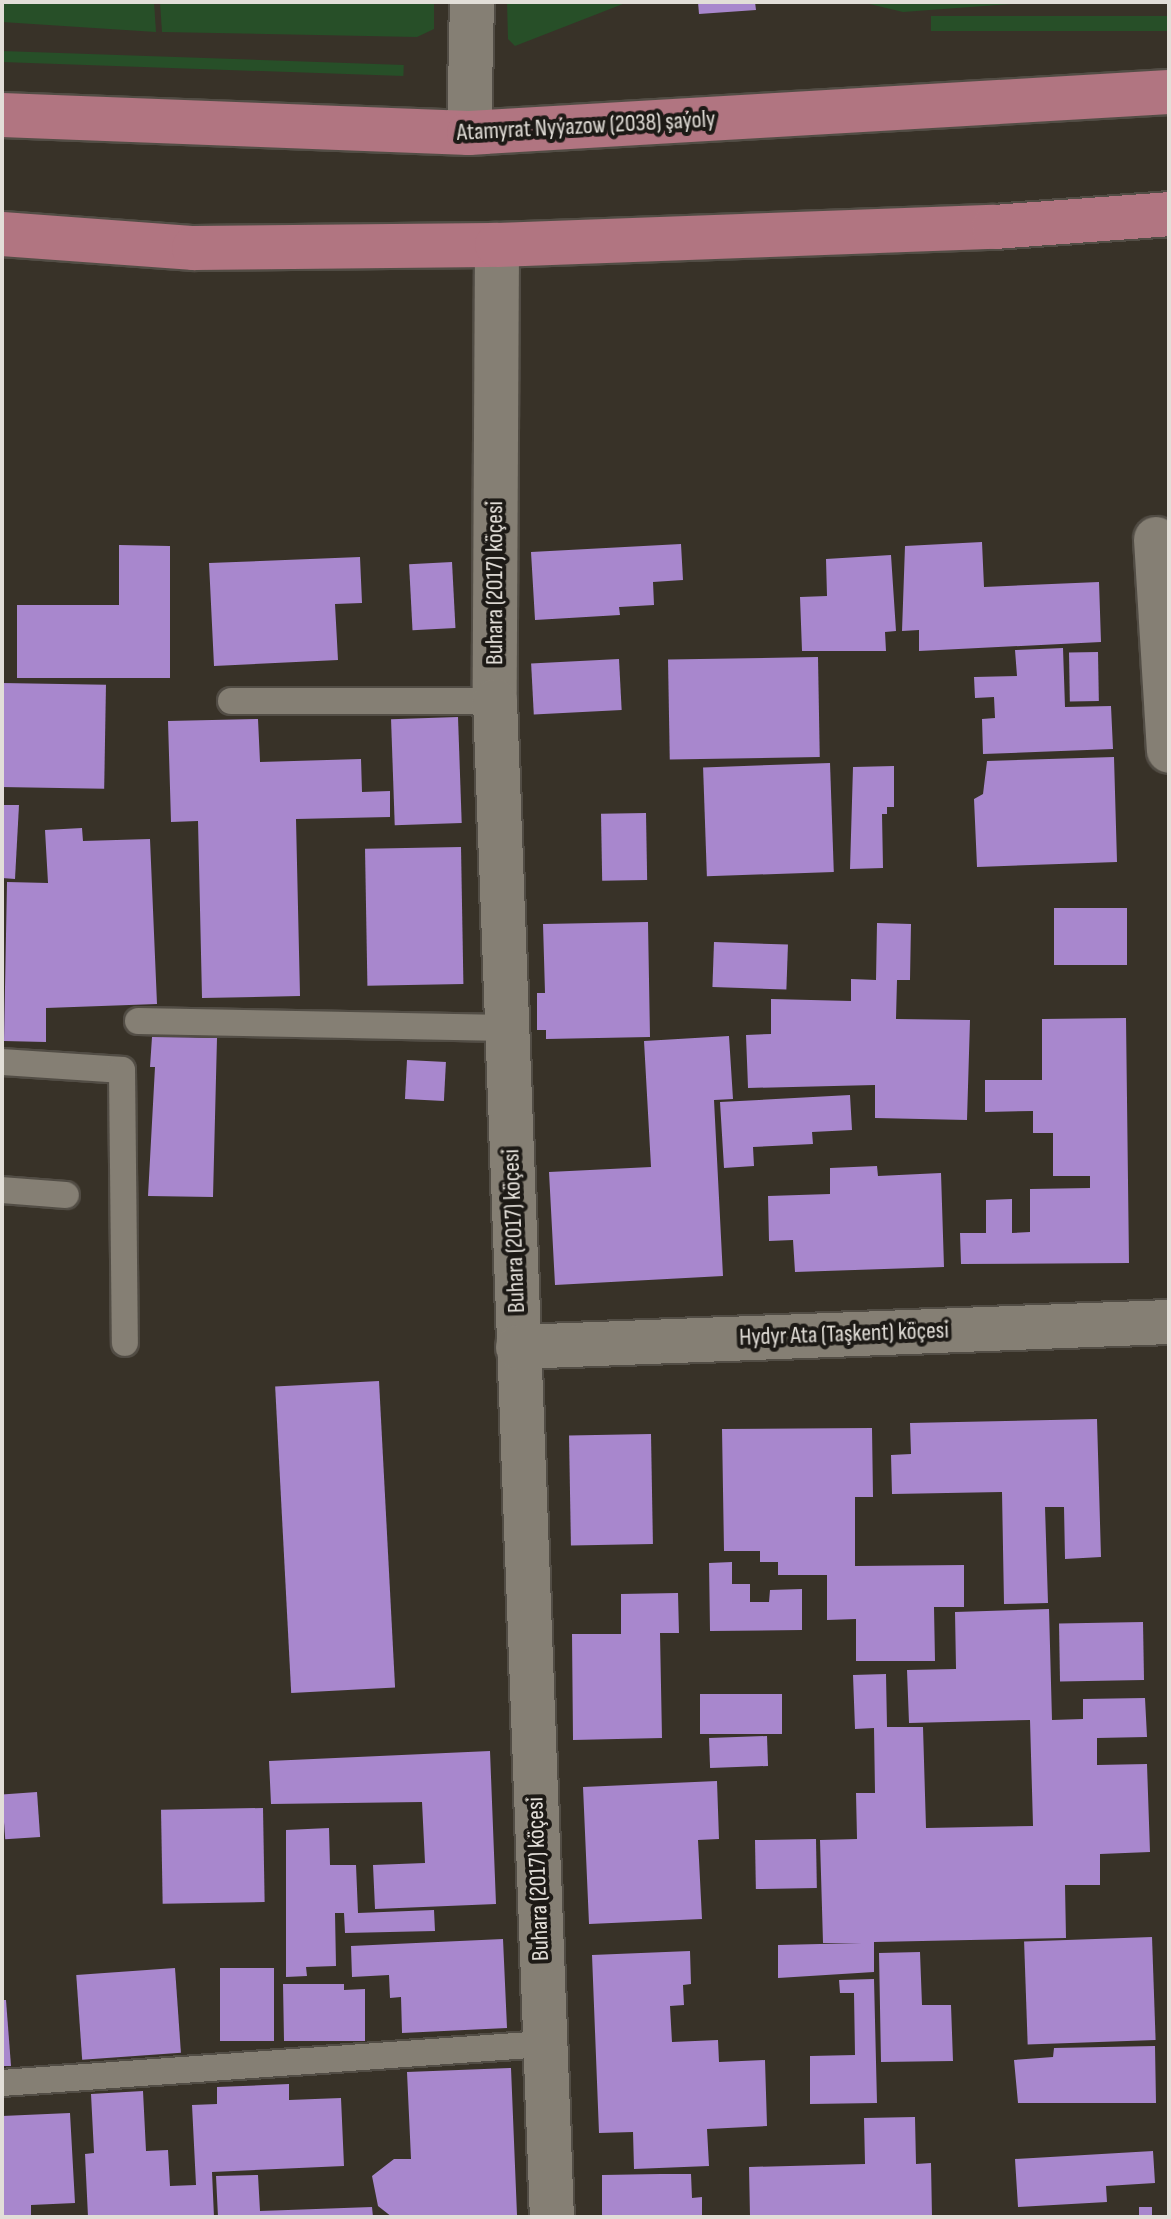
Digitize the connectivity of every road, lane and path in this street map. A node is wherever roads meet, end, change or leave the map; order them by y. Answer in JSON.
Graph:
{"nodes":[{"id":1,"x":472,"y":2,"type":"edge"},
{"id":2,"x":1169,"y":92,"type":"edge"},
{"id":3,"x":2,"y":115,"type":"edge"},
{"id":4,"x":469,"y":133,"type":"junction"},
{"id":5,"x":1169,"y":214,"type":"edge"},
{"id":6,"x":2,"y":234,"type":"edge"},
{"id":7,"x":497,"y":245,"type":"junction"},
{"id":8,"x":1156,"y":539,"type":"dead end"},
{"id":9,"x":231,"y":701,"type":"dead end"},
{"id":10,"x":495,"y":701,"type":"junction"},
{"id":11,"x":1169,"y":751,"type":"edge"},
{"id":12,"x":138,"y":1021,"type":"dead end"},
{"id":13,"x":507,"y":1028,"type":"junction"},
{"id":14,"x":2,"y":1062,"type":"edge"},
{"id":15,"x":2,"y":1190,"type":"edge"},
{"id":16,"x":66,"y":1195,"type":"dead end"},
{"id":17,"x":1169,"y":1322,"type":"edge"},
{"id":18,"x":125,"y":1343,"type":"dead end"},
{"id":19,"x":518,"y":1347,"type":"junction"},
{"id":20,"x":544,"y":2044,"type":"junction"},
{"id":21,"x":2,"y":2083,"type":"edge"},
{"id":22,"x":552,"y":2217,"type":"edge"}],
"edges":[{"from":1,"to":4,"type":"street"},
{"from":2,"to":4,"type":"main road","name":"Atamyrat Nyýazow (2038) şaýoly"},
{"from":3,"to":4,"type":"main road","name":"Atamyrat Nyýazow (2038) şaýoly"},
{"from":5,"to":7,"type":"main road"},
{"from":6,"to":7,"type":"main road"},
{"from":7,"to":10,"type":"street","name":"Buhara (2017) köçesi"},
{"from":8,"to":11,"type":"street"},
{"from":9,"to":10,"type":"lane"},
{"from":10,"to":13,"type":"street","name":"Buhara (2017) köçesi"},
{"from":12,"to":13,"type":"lane"},
{"from":13,"to":19,"type":"street","name":"Buhara (2017) köçesi"},
{"from":14,"to":18,"type":"lane"},
{"from":15,"to":16,"type":"lane"},
{"from":17,"to":19,"type":"street","name":"Hydyr Ata (Taşkent) köçesi"},
{"from":19,"to":20,"type":"street","name":"Buhara (2017) köçesi"},
{"from":20,"to":21,"type":"lane"},
{"from":20,"to":22,"type":"street","name":"Buhara (2017) köçesi"}]}
